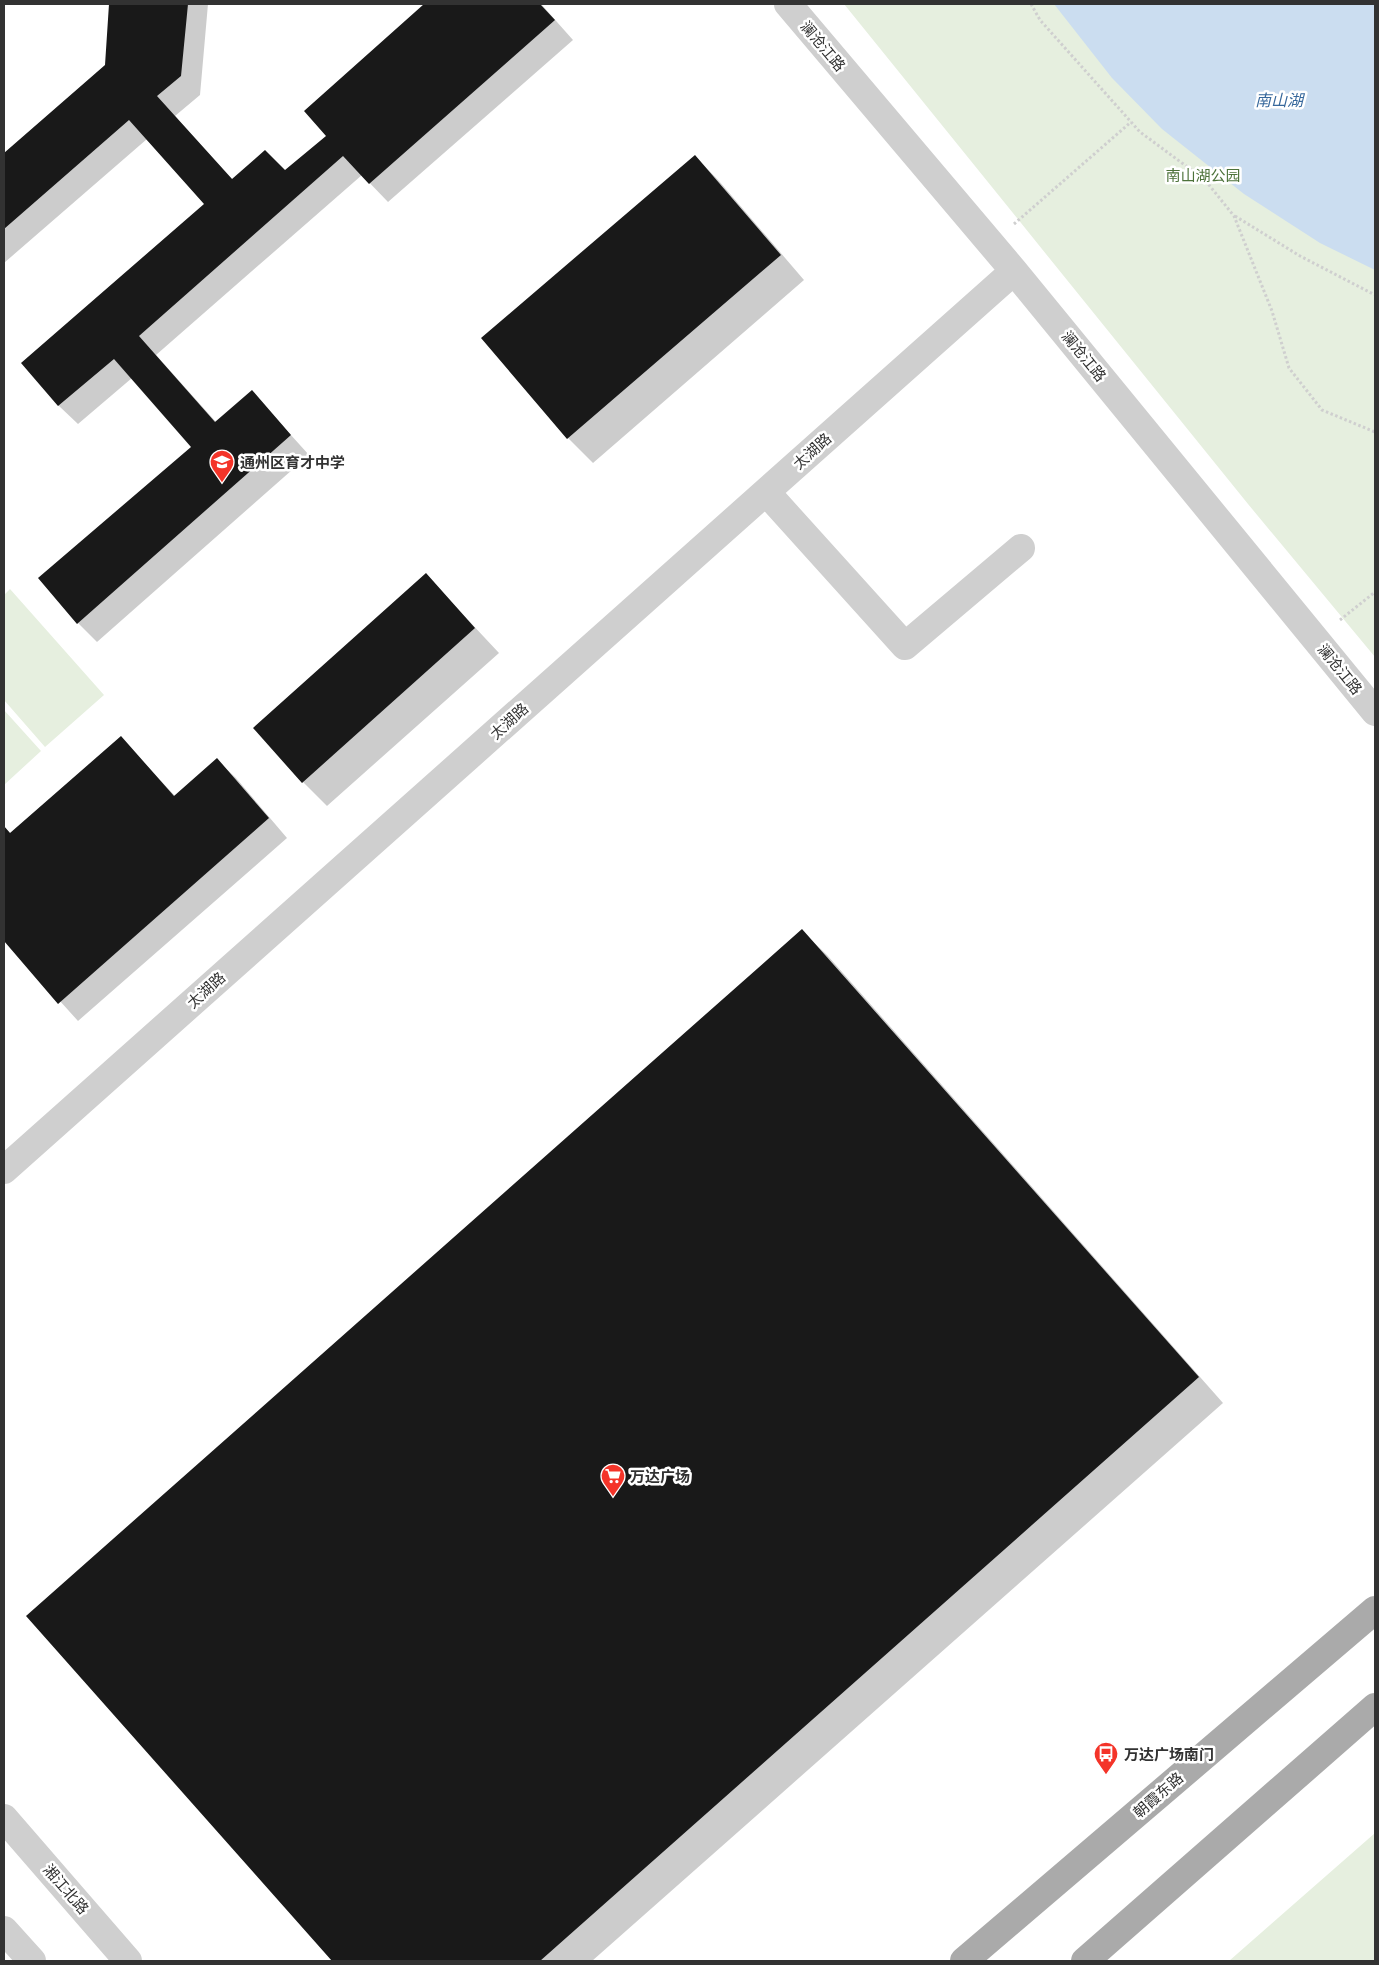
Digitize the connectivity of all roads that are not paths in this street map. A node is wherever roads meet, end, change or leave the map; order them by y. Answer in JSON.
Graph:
{"nodes":[{"id":1,"x":788,"y":4,"type":"edge"},
{"id":2,"x":1014,"y":271,"type":"junction"},
{"id":3,"x":766,"y":492,"type":"junction"},
{"id":4,"x":1021,"y":548,"type":"dead end"},
{"id":5,"x":1375,"y":712,"type":"edge"},
{"id":6,"x":4,"y":1170,"type":"edge"},
{"id":7,"x":1375,"y":1610,"type":"edge"},
{"id":8,"x":1375,"y":1707,"type":"edge"},
{"id":9,"x":4,"y":1818,"type":"edge"},
{"id":10,"x":4,"y":1930,"type":"edge"},
{"id":11,"x":32,"y":1961,"type":"edge"},
{"id":12,"x":128,"y":1961,"type":"edge"},
{"id":13,"x":964,"y":1961,"type":"edge"},
{"id":14,"x":1085,"y":1961,"type":"edge"}],
"edges":[{"from":1,"to":2,"type":"street","name":"澜沧江路"},
{"from":2,"to":3,"type":"street","name":"太湖路"},
{"from":2,"to":5,"type":"street","name":"澜沧江路"},
{"from":3,"to":4,"type":"street"},
{"from":3,"to":6,"type":"street","name":"太湖路"},
{"from":7,"to":13,"type":"main road","name":"朝霞东路"},
{"from":8,"to":14,"type":"main road"},
{"from":9,"to":12,"type":"street","name":"湘江北路"},
{"from":10,"to":11,"type":"street"}]}
